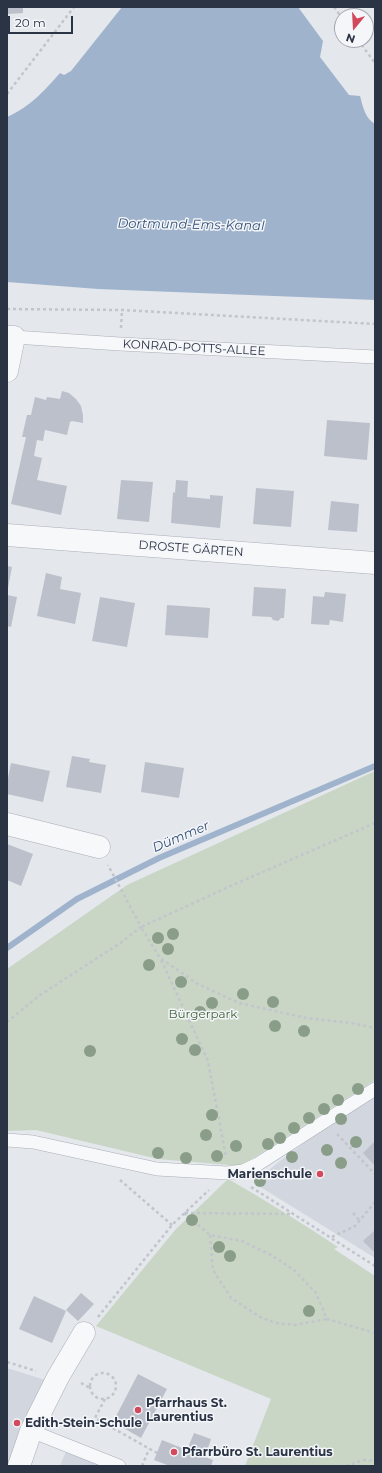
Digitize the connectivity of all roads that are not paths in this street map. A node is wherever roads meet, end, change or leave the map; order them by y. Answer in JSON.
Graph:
{"nodes":[{"id":1,"x":10,"y":337,"type":"edge"},
{"id":2,"x":375,"y":357,"type":"edge"},
{"id":3,"x":7,"y":371,"type":"edge"},
{"id":4,"x":7,"y":535,"type":"edge"},
{"id":5,"x":375,"y":563,"type":"edge"},
{"id":6,"x":7,"y":824,"type":"edge"},
{"id":7,"x":102,"y":853,"type":"road end"},
{"id":8,"x":375,"y":1089,"type":"edge"},
{"id":9,"x":7,"y":1140,"type":"edge"},
{"id":10,"x":84,"y":1333,"type":"road end"},
{"id":11,"x":31,"y":1431,"type":"junction"},
{"id":12,"x":19,"y":1466,"type":"edge"},
{"id":13,"x":120,"y":1466,"type":"edge"}],
"edges":[{"from":1,"to":2,"type":"lane","name":"KONRAD-POTTS-ALLEE"},
{"from":1,"to":3,"type":"street"},
{"from":4,"to":5,"type":"street","name":"DROSTE GÄRTEN"},
{"from":6,"to":7,"type":"street"},
{"from":8,"to":9,"type":"lane"},
{"from":10,"to":11,"type":"street"},
{"from":11,"to":12,"type":"street"},
{"from":11,"to":13,"type":"lane"}]}
